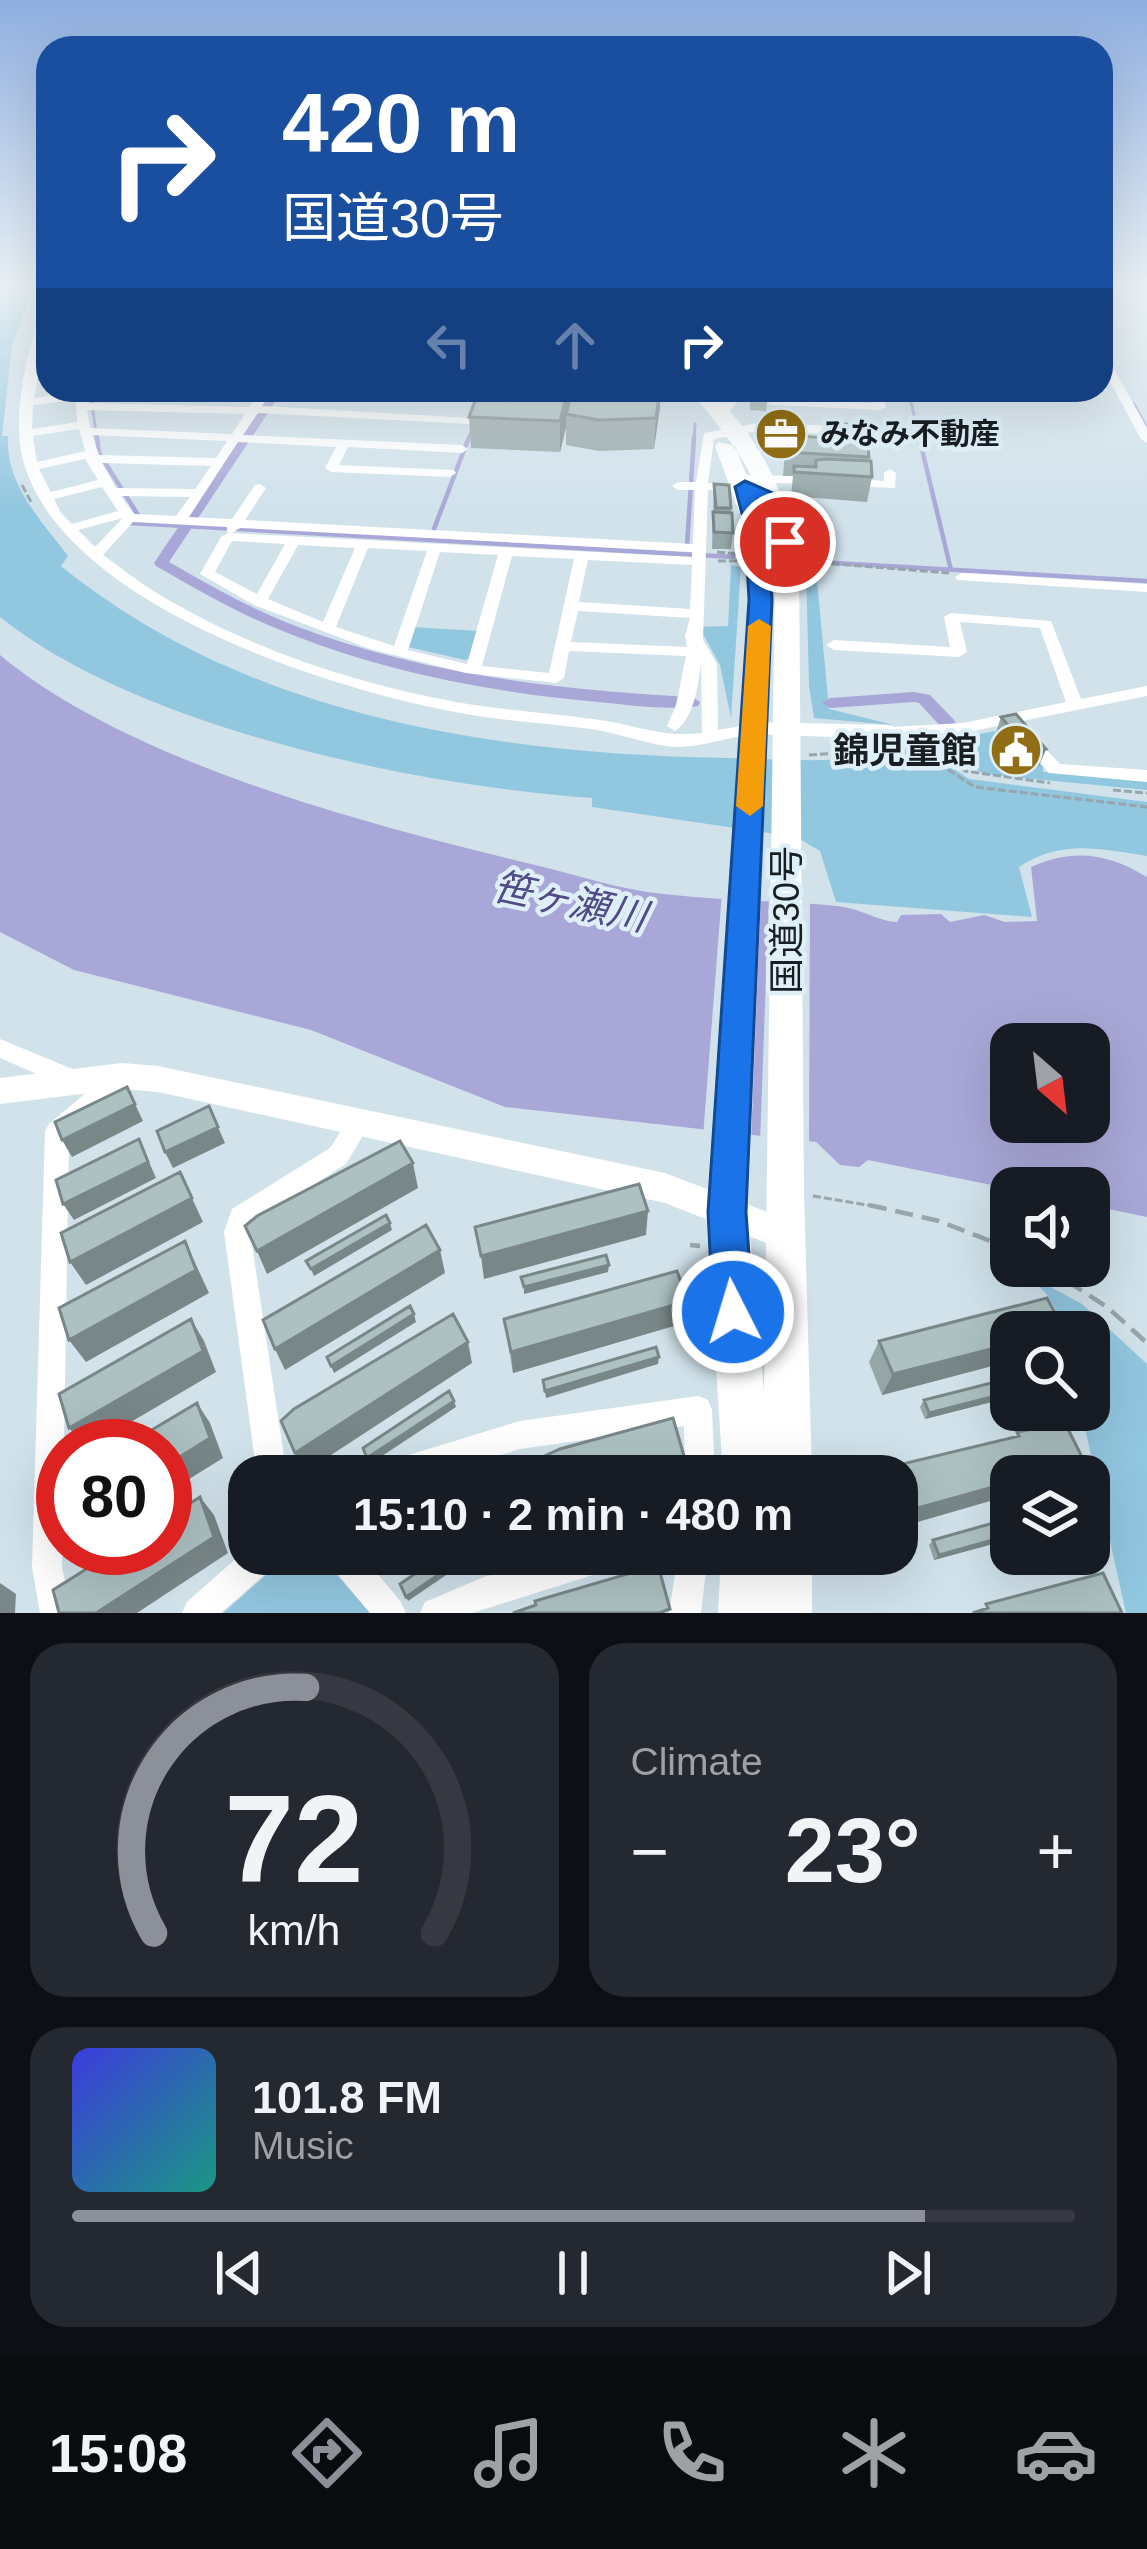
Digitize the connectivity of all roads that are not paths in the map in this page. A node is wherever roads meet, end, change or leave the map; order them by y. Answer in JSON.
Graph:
{"nodes":[{"id":1,"x":1113,"y":377,"type":"edge"},
{"id":2,"x":1116,"y":382,"type":"joint"},
{"id":3,"x":36,"y":384,"type":"edge"},
{"id":4,"x":1126,"y":400,"type":"junction"},
{"id":5,"x":1147,"y":401,"type":"edge"},
{"id":6,"x":29,"y":402,"type":"junction"},
{"id":7,"x":36,"y":402,"type":"edge"},
{"id":8,"x":84,"y":402,"type":"edge"},
{"id":9,"x":119,"y":402,"type":"edge"},
{"id":10,"x":262,"y":402,"type":"edge"},
{"id":11,"x":698,"y":402,"type":"edge"},
{"id":12,"x":772,"y":402,"type":"edge"},
{"id":13,"x":878,"y":402,"type":"edge"},
{"id":14,"x":259,"y":410,"type":"junction"},
{"id":15,"x":472,"y":421,"type":"edge"},
{"id":16,"x":726,"y":421,"type":"edge"},
{"id":17,"x":87,"y":429,"type":"junction"},
{"id":18,"x":898,"y":432,"type":"dead end"},
{"id":19,"x":28,"y":434,"type":"junction"},
{"id":20,"x":242,"y":437,"type":"junction"},
{"id":21,"x":1147,"y":440,"type":"edge"},
{"id":22,"x":344,"y":443,"type":"junction"},
{"id":23,"x":463,"y":448,"type":"dead end"},
{"id":24,"x":95,"y":457,"type":"junction"},
{"id":25,"x":218,"y":462,"type":"junction"},
{"id":26,"x":32,"y":466,"type":"junction"},
{"id":27,"x":450,"y":473,"type":"dead end"},
{"id":28,"x":890,"y":473,"type":"dead end"},
{"id":29,"x":756,"y":485,"type":"junction"},
{"id":30,"x":690,"y":486,"type":"junction"},
{"id":31,"x":114,"y":488,"type":"junction"},
{"id":32,"x":260,"y":488,"type":"dead end"},
{"id":33,"x":198,"y":493,"type":"junction"},
{"id":34,"x":47,"y":497,"type":"junction"},
{"id":35,"x":128,"y":515,"type":"junction"},
{"id":36,"x":187,"y":522,"type":"junction"},
{"id":37,"x":70,"y":528,"type":"junction"},
{"id":38,"x":232,"y":530,"type":"junction"},
{"id":39,"x":294,"y":540,"type":"junction"},
{"id":40,"x":363,"y":544,"type":"junction"},
{"id":41,"x":435,"y":547,"type":"junction"},
{"id":42,"x":506,"y":551,"type":"junction"},
{"id":43,"x":695,"y":553,"type":"junction"},
{"id":44,"x":95,"y":555,"type":"junction"},
{"id":45,"x":582,"y":555,"type":"junction"},
{"id":46,"x":962,"y":578,"type":"road end"},
{"id":47,"x":1147,"y":589,"type":"edge"},
{"id":48,"x":259,"y":602,"type":"junction"},
{"id":49,"x":572,"y":606,"type":"junction"},
{"id":50,"x":694,"y":614,"type":"junction"},
{"id":51,"x":328,"y":628,"type":"junction"},
{"id":52,"x":692,"y":644,"type":"junction"},
{"id":53,"x":834,"y":645,"type":"dead end"},
{"id":54,"x":563,"y":646,"type":"junction"},
{"id":55,"x":400,"y":650,"type":"junction"},
{"id":56,"x":473,"y":668,"type":"junction"},
{"id":57,"x":1138,"y":693,"type":"edge"},
{"id":58,"x":1075,"y":705,"type":"junction"},
{"id":59,"x":1147,"y":711,"type":"edge"},
{"id":60,"x":1009,"y":720,"type":"junction"},
{"id":61,"x":675,"y":726,"type":"dead end"},
{"id":62,"x":710,"y":736,"type":"junction"},
{"id":63,"x":896,"y":736,"type":"joint"},
{"id":64,"x":771,"y":737,"type":"junction"},
{"id":65,"x":1147,"y":776,"type":"edge"},
{"id":66,"x":0,"y":1048,"type":"edge"},
{"id":67,"x":122,"y":1076,"type":"junction"},
{"id":68,"x":74,"y":1080,"type":"junction"},
{"id":69,"x":0,"y":1091,"type":"edge"},
{"id":70,"x":358,"y":1124,"type":"junction"},
{"id":71,"x":728,"y":1193,"type":"junction"},
{"id":72,"x":791,"y":1204,"type":"junction"},
{"id":73,"x":269,"y":1455,"type":"edge"},
{"id":74,"x":456,"y":1455,"type":"edge"},
{"id":75,"x":699,"y":1455,"type":"edge"},
{"id":76,"x":745,"y":1455,"type":"edge"},
{"id":77,"x":788,"y":1455,"type":"edge"},
{"id":78,"x":241,"y":1575,"type":"edge"},
{"id":79,"x":358,"y":1575,"type":"edge"},
{"id":80,"x":541,"y":1575,"type":"edge"},
{"id":81,"x":690,"y":1575,"type":"edge"},
{"id":82,"x":745,"y":1575,"type":"edge"},
{"id":83,"x":787,"y":1575,"type":"edge"},
{"id":84,"x":56,"y":1613,"type":"edge"},
{"id":85,"x":198,"y":1613,"type":"edge"},
{"id":86,"x":390,"y":1613,"type":"edge"},
{"id":87,"x":436,"y":1613,"type":"edge"},
{"id":88,"x":685,"y":1613,"type":"edge"},
{"id":89,"x":744,"y":1613,"type":"edge"},
{"id":90,"x":786,"y":1613,"type":"edge"}],
"edges":[{"from":1,"to":2,"type":"street"},
{"from":2,"to":4,"type":"street"},
{"from":3,"to":6,"type":"street"},
{"from":4,"to":5,"type":"street"},
{"from":4,"to":21,"type":"street"},
{"from":6,"to":7,"type":"street"},
{"from":6,"to":19,"type":"street"},
{"from":8,"to":17,"type":"street"},
{"from":9,"to":14,"type":"street"},
{"from":10,"to":14,"type":"street"},
{"from":11,"to":16,"type":"highway","name":"国道30号"},
{"from":12,"to":13,"type":"street"},
{"from":14,"to":15,"type":"street"},
{"from":14,"to":20,"type":"street"},
{"from":16,"to":18,"type":"street"},
{"from":16,"to":29,"type":"highway","name":"国道30号"},
{"from":16,"to":30,"type":"street"},
{"from":17,"to":19,"type":"street"},
{"from":17,"to":20,"type":"street"},
{"from":17,"to":24,"type":"street"},
{"from":19,"to":26,"type":"street"},
{"from":20,"to":22,"type":"street"},
{"from":20,"to":25,"type":"street"},
{"from":22,"to":23,"type":"street"},
{"from":22,"to":27,"type":"street"},
{"from":24,"to":25,"type":"street"},
{"from":24,"to":26,"type":"street"},
{"from":24,"to":31,"type":"street"},
{"from":25,"to":33,"type":"street"},
{"from":26,"to":34,"type":"street"},
{"from":28,"to":29,"type":"street"},
{"from":29,"to":30,"type":"street"},
{"from":29,"to":64,"type":"highway","name":"国道30号"},
{"from":29,"to":64,"type":"highway","name":"国道30号"},
{"from":30,"to":43,"type":"street"},
{"from":31,"to":33,"type":"street"},
{"from":31,"to":34,"type":"street"},
{"from":31,"to":35,"type":"street"},
{"from":32,"to":38,"type":"street"},
{"from":33,"to":36,"type":"street"},
{"from":34,"to":37,"type":"street"},
{"from":35,"to":36,"type":"street"},
{"from":35,"to":37,"type":"street"},
{"from":35,"to":44,"type":"street"},
{"from":36,"to":38,"type":"street"},
{"from":37,"to":44,"type":"street"},
{"from":38,"to":39,"type":"street"},
{"from":38,"to":43,"type":"street"},
{"from":38,"to":48,"type":"street"},
{"from":39,"to":40,"type":"street"},
{"from":39,"to":48,"type":"street"},
{"from":40,"to":41,"type":"street"},
{"from":40,"to":51,"type":"street"},
{"from":41,"to":42,"type":"street"},
{"from":41,"to":55,"type":"street"},
{"from":42,"to":45,"type":"street"},
{"from":42,"to":56,"type":"street"},
{"from":43,"to":45,"type":"street"},
{"from":43,"to":50,"type":"street"},
{"from":44,"to":62,"type":"street"},
{"from":45,"to":49,"type":"street"},
{"from":46,"to":47,"type":"street"},
{"from":48,"to":51,"type":"street"},
{"from":49,"to":50,"type":"street"},
{"from":49,"to":54,"type":"street"},
{"from":50,"to":52,"type":"street"},
{"from":51,"to":55,"type":"street"},
{"from":52,"to":54,"type":"street"},
{"from":52,"to":61,"type":"street"},
{"from":52,"to":62,"type":"street"},
{"from":53,"to":58,"type":"street"},
{"from":54,"to":56,"type":"street"},
{"from":55,"to":56,"type":"street"},
{"from":57,"to":58,"type":"street"},
{"from":57,"to":59,"type":"street"},
{"from":58,"to":60,"type":"street"},
{"from":60,"to":63,"type":"street"},
{"from":60,"to":65,"type":"street"},
{"from":62,"to":64,"type":"street"},
{"from":63,"to":64,"type":"street"},
{"from":64,"to":71,"type":"highway","name":"国道30号"},
{"from":64,"to":72,"type":"highway","name":"国道30号"},
{"from":66,"to":68,"type":"street"},
{"from":67,"to":68,"type":"street"},
{"from":67,"to":70,"type":"street"},
{"from":67,"to":84,"type":"street"},
{"from":68,"to":69,"type":"street"},
{"from":70,"to":71,"type":"street"},
{"from":70,"to":73,"type":"street"},
{"from":71,"to":72,"type":"street"},
{"from":71,"to":76,"type":"highway","name":"国道30号"},
{"from":72,"to":77,"type":"highway","name":"国道30号"},
{"from":74,"to":75,"type":"street"},
{"from":78,"to":85,"type":"street"},
{"from":79,"to":86,"type":"street"},
{"from":80,"to":87,"type":"street"},
{"from":81,"to":88,"type":"street"},
{"from":82,"to":89,"type":"highway"},
{"from":83,"to":90,"type":"highway"}]}
